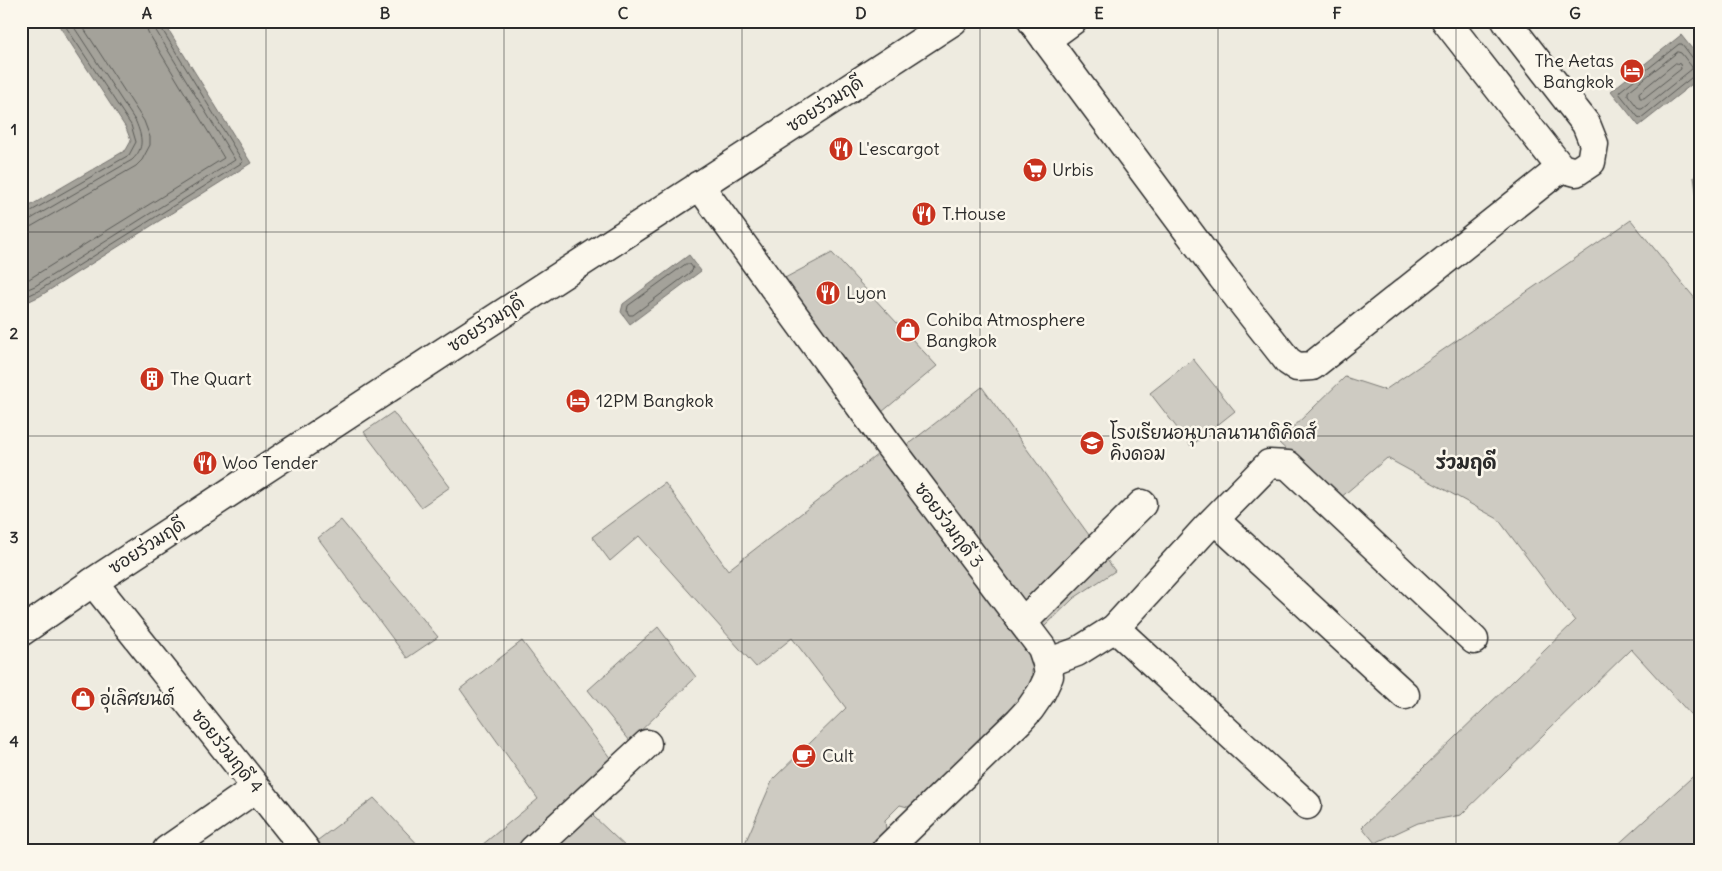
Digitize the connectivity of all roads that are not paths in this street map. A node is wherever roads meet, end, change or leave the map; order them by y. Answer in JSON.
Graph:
{"nodes":[{"id":1,"x":953,"y":21,"type":"edge"},
{"id":2,"x":1072,"y":21,"type":"edge"},
{"id":3,"x":1446,"y":21,"type":"edge"},
{"id":4,"x":1506,"y":21,"type":"edge"},
{"id":5,"x":1039,"y":30,"type":"edge"},
{"id":6,"x":1561,"y":168,"type":"junction"},
{"id":7,"x":699,"y":185,"type":"junction"},
{"id":8,"x":1142,"y":504,"type":"dead end"},
{"id":9,"x":1214,"y":520,"type":"junction"},
{"id":10,"x":93,"y":582,"type":"junction"},
{"id":11,"x":1023,"y":622,"type":"junction"},
{"id":12,"x":1115,"y":628,"type":"junction"},
{"id":13,"x":21,"y":632,"type":"edge"},
{"id":14,"x":1474,"y":640,"type":"dead end"},
{"id":15,"x":1047,"y":663,"type":"junction"},
{"id":16,"x":1405,"y":695,"type":"dead end"},
{"id":17,"x":647,"y":744,"type":"dead end"},
{"id":18,"x":256,"y":788,"type":"junction"},
{"id":19,"x":1307,"y":805,"type":"dead end"},
{"id":20,"x":167,"y":850,"type":"edge"},
{"id":21,"x":306,"y":850,"type":"edge"},
{"id":22,"x":533,"y":850,"type":"edge"},
{"id":23,"x":886,"y":850,"type":"edge"}],
"edges":[{"from":1,"to":7,"type":"street","name":"ซอยร่วมฤดี"},
{"from":2,"to":5,"type":"street"},
{"from":3,"to":6,"type":"street"},
{"from":4,"to":6,"type":"street"},
{"from":5,"to":6,"type":"street"},
{"from":7,"to":10,"type":"street","name":"ซอยร่วมฤดี"},
{"from":7,"to":11,"type":"street","name":"ซอยร่วมฤดี 3"},
{"from":8,"to":11,"type":"street"},
{"from":9,"to":12,"type":"street"},
{"from":9,"to":14,"type":"street"},
{"from":9,"to":16,"type":"street"},
{"from":10,"to":13,"type":"street","name":"ซอยร่วมฤดี"},
{"from":10,"to":18,"type":"street","name":"ซอยร่วมฤดี 4"},
{"from":11,"to":15,"type":"street","name":"ซอยร่วมฤดี 3"},
{"from":12,"to":15,"type":"street"},
{"from":12,"to":19,"type":"street"},
{"from":15,"to":23,"type":"street"},
{"from":17,"to":22,"type":"street"},
{"from":18,"to":20,"type":"street"},
{"from":18,"to":21,"type":"street","name":"ซอยร่วมฤดี 4"}]}
